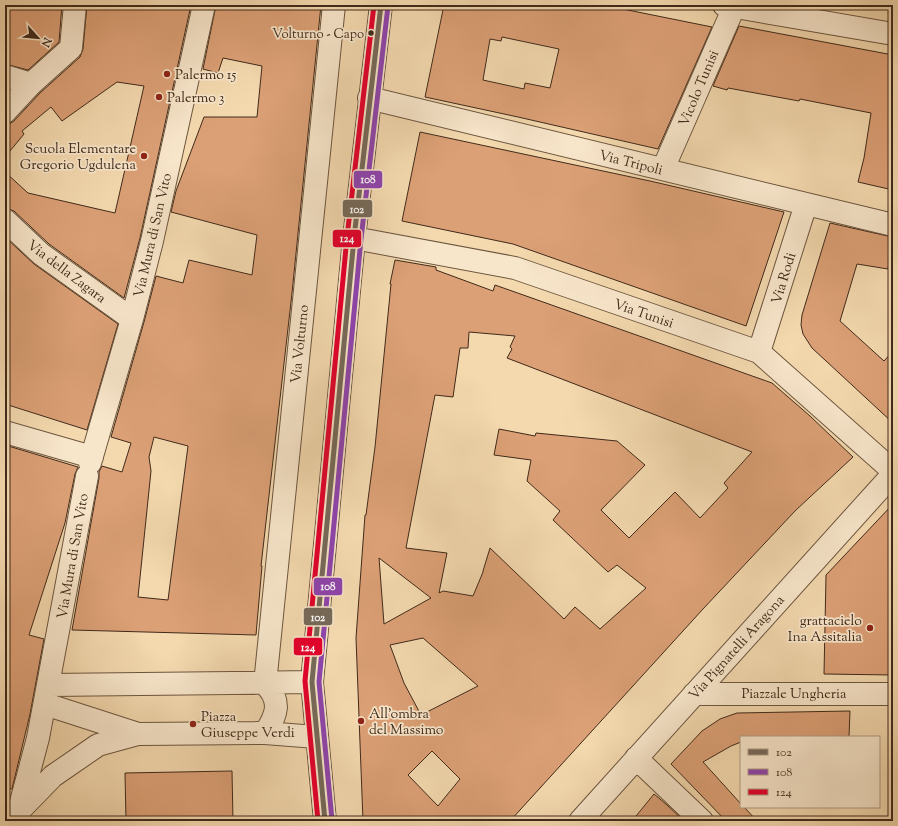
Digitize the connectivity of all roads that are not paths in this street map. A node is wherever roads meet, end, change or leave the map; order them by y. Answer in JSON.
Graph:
{"nodes":[{"id":1,"x":75,"y":5,"type":"edge"},
{"id":2,"x":204,"y":5,"type":"edge"},
{"id":3,"x":334,"y":5,"type":"edge"},
{"id":4,"x":381,"y":5,"type":"edge"},
{"id":5,"x":729,"y":6,"type":"edge"},
{"id":6,"x":893,"y":34,"type":"edge"},
{"id":7,"x":5,"y":76,"type":"edge"},
{"id":8,"x":31,"y":84,"type":"junction"},
{"id":9,"x":369,"y":98,"type":"junction"},
{"id":10,"x":5,"y":112,"type":"edge"},
{"id":11,"x":663,"y":169,"type":"junction"},
{"id":12,"x":806,"y":204,"type":"junction"},
{"id":13,"x":5,"y":220,"type":"edge"},
{"id":14,"x":893,"y":225,"type":"edge"},
{"id":15,"x":354,"y":238,"type":"junction"},
{"id":16,"x":132,"y":318,"type":"junction"},
{"id":17,"x":759,"y":352,"type":"junction"},
{"id":18,"x":5,"y":432,"type":"edge"},
{"id":19,"x":90,"y":465,"type":"junction"},
{"id":20,"x":893,"y":473,"type":"edge"},
{"id":21,"x":312,"y":682,"type":"junction"},
{"id":22,"x":265,"y":684,"type":"junction"},
{"id":23,"x":47,"y":694,"type":"junction"},
{"id":24,"x":694,"y":694,"type":"junction"},
{"id":25,"x":893,"y":694,"type":"edge"},
{"id":26,"x":264,"y":733,"type":"junction"},
{"id":27,"x":138,"y":734,"type":"junction"},
{"id":28,"x":316,"y":737,"type":"junction"},
{"id":29,"x":636,"y":758,"type":"junction"},
{"id":30,"x":13,"y":814,"type":"edge"},
{"id":31,"x":325,"y":821,"type":"edge"},
{"id":32,"x":580,"y":821,"type":"edge"},
{"id":33,"x":702,"y":821,"type":"edge"}],
"edges":[{"from":1,"to":8,"type":"street"},
{"from":2,"to":16,"type":"street","name":"Via Mura di San Vito"},
{"from":3,"to":22,"type":"street","name":"Via Volturno"},
{"from":4,"to":9,"type":"street"},
{"from":5,"to":6,"type":"street"},
{"from":5,"to":11,"type":"street","name":"Vicolo Tunisi"},
{"from":7,"to":8,"type":"street"},
{"from":8,"to":10,"type":"street"},
{"from":9,"to":11,"type":"street","name":"Via Tripoli"},
{"from":9,"to":15,"type":"street"},
{"from":11,"to":12,"type":"street","name":"Via Tripoli"},
{"from":12,"to":14,"type":"street","name":"Via Tripoli"},
{"from":12,"to":17,"type":"street","name":"Via Rodi"},
{"from":13,"to":16,"type":"street","name":"Via della Zagara"},
{"from":15,"to":17,"type":"street","name":"Via Tunisi"},
{"from":15,"to":21,"type":"street"},
{"from":16,"to":19,"type":"street","name":"Via Mura di San Vito"},
{"from":17,"to":20,"type":"street","name":"Via Tunisi"},
{"from":18,"to":19,"type":"street"},
{"from":19,"to":23,"type":"street","name":"Via Mura di San Vito"},
{"from":20,"to":24,"type":"street","name":"Via Pignatelli Aragona"},
{"from":21,"to":22,"type":"street"},
{"from":21,"to":28,"type":"street"},
{"from":22,"to":23,"type":"street"},
{"from":22,"to":26,"type":"street"},
{"from":23,"to":27,"type":"street"},
{"from":23,"to":30,"type":"street","name":"Via Mura di San Vito"},
{"from":24,"to":25,"type":"street","name":"Piazzale Ungheria"},
{"from":24,"to":29,"type":"street","name":"Via Pignatelli Aragona"},
{"from":26,"to":27,"type":"street"},
{"from":26,"to":28,"type":"street"},
{"from":27,"to":30,"type":"street"},
{"from":28,"to":31,"type":"street"},
{"from":29,"to":32,"type":"street","name":"Via Pignatelli Aragona"},
{"from":29,"to":33,"type":"street"}]}
